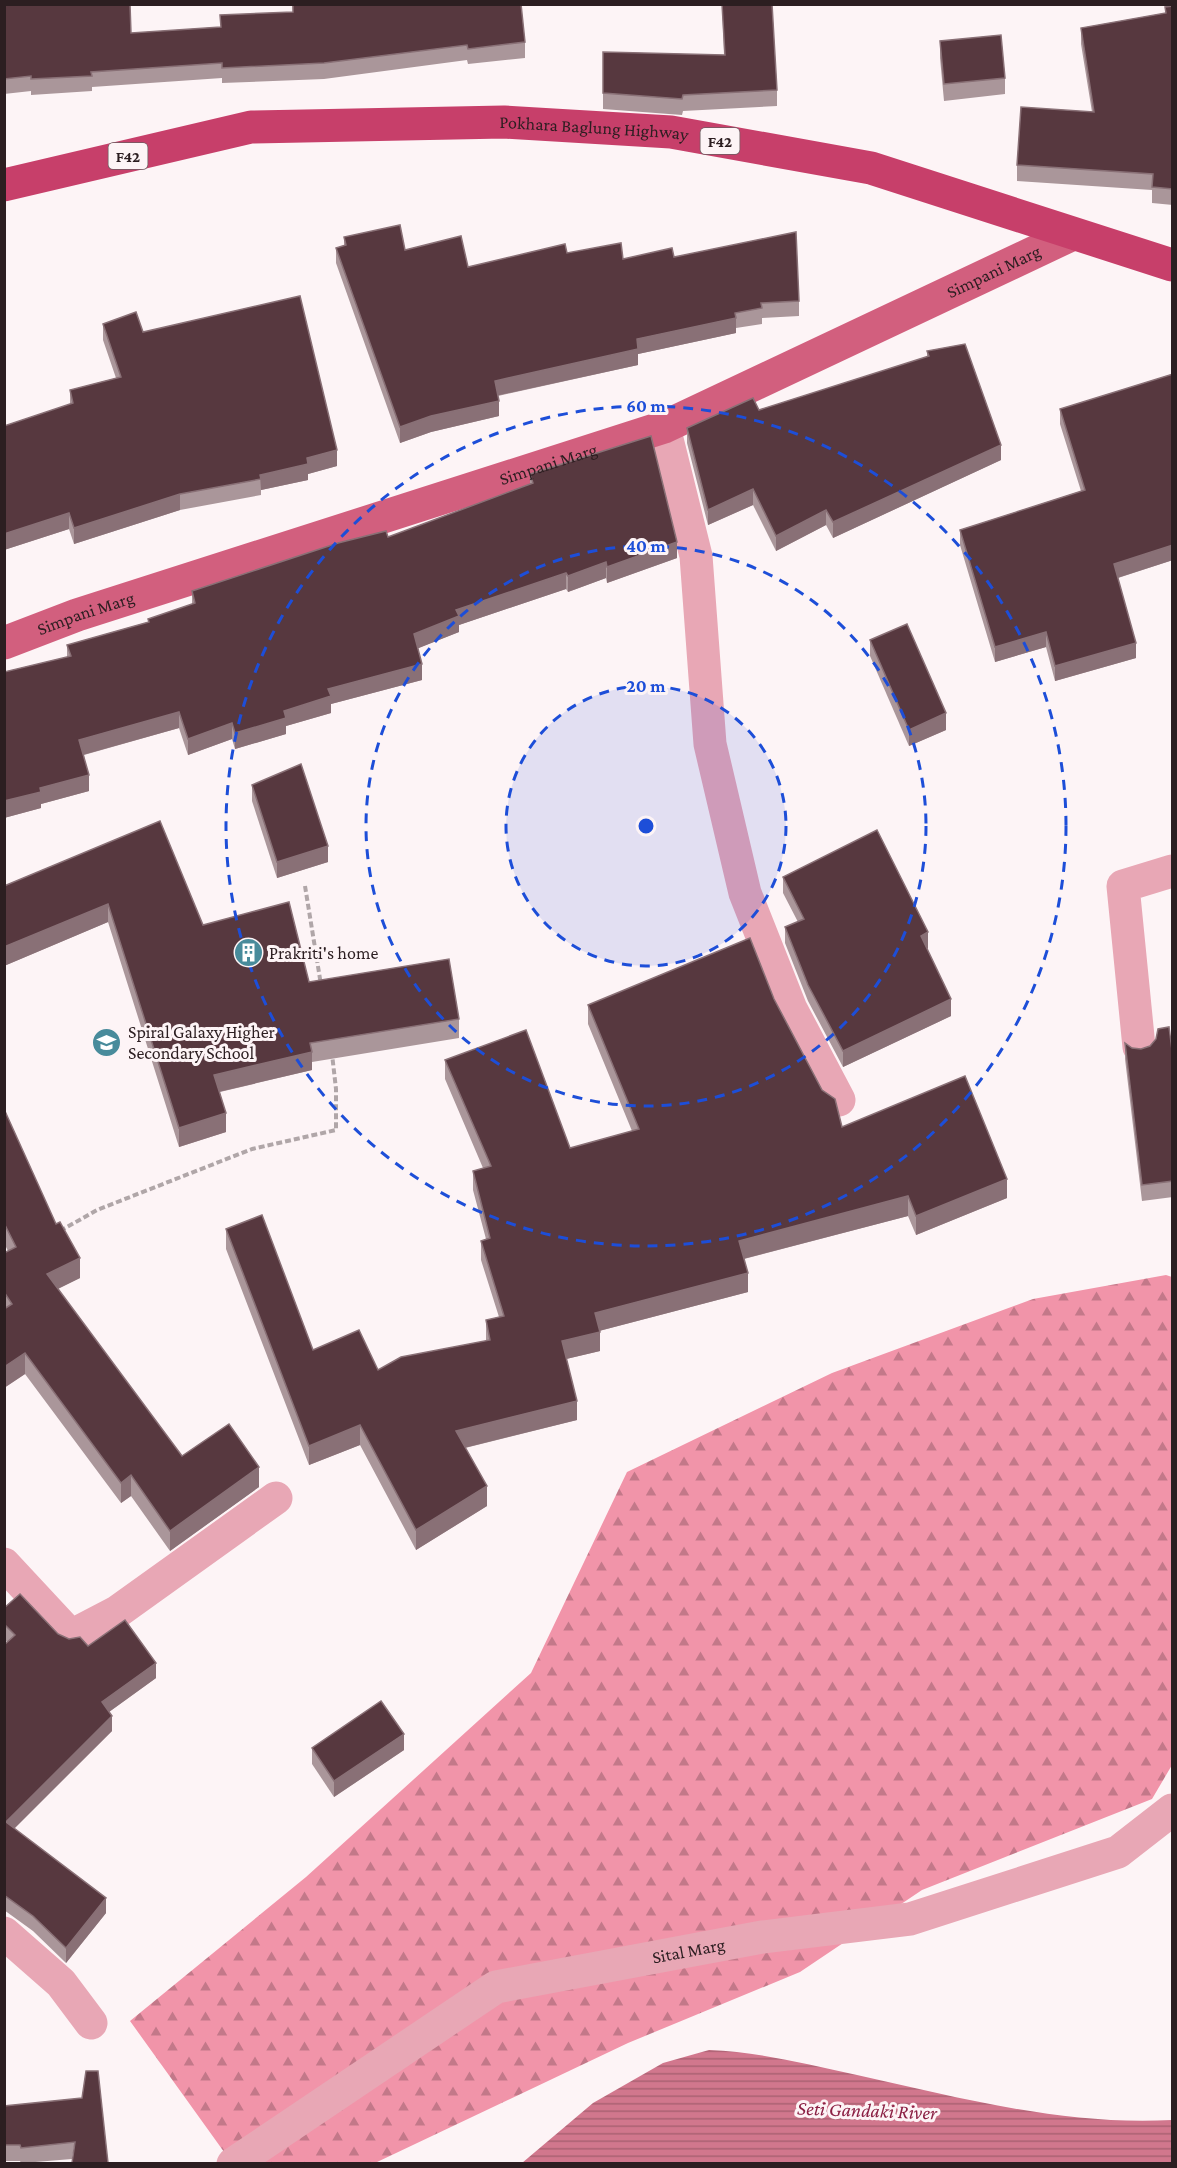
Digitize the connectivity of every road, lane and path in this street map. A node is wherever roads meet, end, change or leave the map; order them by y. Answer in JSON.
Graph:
{"nodes":[{"id":1,"x":4,"y":185,"type":"edge"},
{"id":2,"x":1073,"y":234,"type":"junction"},
{"id":3,"x":1173,"y":265,"type":"edge"},
{"id":4,"x":664,"y":427,"type":"junction"},
{"id":5,"x":4,"y":643,"type":"edge"},
{"id":6,"x":1173,"y":871,"type":"edge"},
{"id":7,"x":305,"y":886,"type":"dead end"},
{"id":8,"x":322,"y":992,"type":"edge"},
{"id":9,"x":331,"y":1046,"type":"edge"},
{"id":10,"x":1139,"y":1047,"type":"edge"},
{"id":11,"x":839,"y":1100,"type":"dead end"},
{"id":12,"x":58,"y":1232,"type":"edge"},
{"id":13,"x":276,"y":1498,"type":"dead end"},
{"id":14,"x":4,"y":1564,"type":"edge"},
{"id":15,"x":1173,"y":1810,"type":"edge"},
{"id":16,"x":4,"y":1933,"type":"edge"},
{"id":17,"x":91,"y":2023,"type":"dead end"},
{"id":18,"x":233,"y":2163,"type":"edge"}],
"edges":[{"from":1,"to":2,"type":"highway","name":"Pokhara Baglung Highway","number":"F42"},
{"from":2,"to":3,"type":"highway","name":"Pokhara Baglung Highway","number":"F42"},
{"from":2,"to":4,"type":"main road","name":"Simpani Marg"},
{"from":4,"to":5,"type":"main road","name":"Simpani Marg"},
{"from":4,"to":11,"type":"street"},
{"from":6,"to":10,"type":"street"},
{"from":7,"to":8,"type":"path"},
{"from":9,"to":12,"type":"path"},
{"from":13,"to":14,"type":"street"},
{"from":15,"to":18,"type":"street","name":"Sital Marg"},
{"from":16,"to":17,"type":"street"}]}
